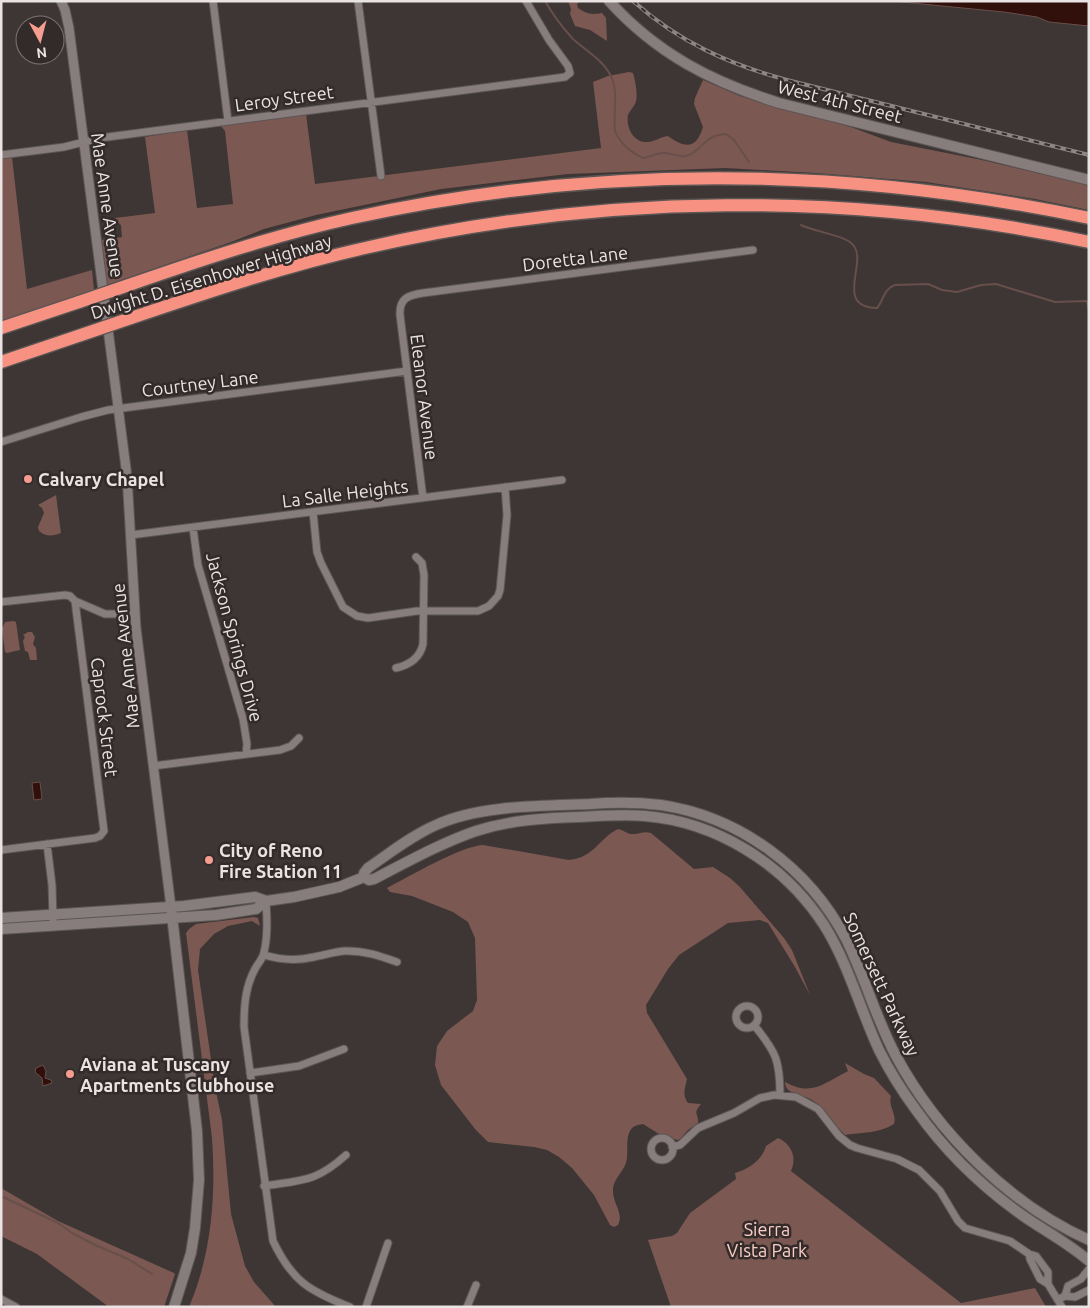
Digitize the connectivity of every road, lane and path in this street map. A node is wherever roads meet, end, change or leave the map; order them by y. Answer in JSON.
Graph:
{"nodes":[{"id":1,"x":62,"y":1,"type":"edge"},
{"id":2,"x":213,"y":1,"type":"edge"},
{"id":3,"x":358,"y":1,"type":"edge"},
{"id":4,"x":526,"y":1,"type":"edge"},
{"id":5,"x":609,"y":1,"type":"edge"},
{"id":6,"x":371,"y":102,"type":"junction"},
{"id":7,"x":228,"y":120,"type":"junction"},
{"id":8,"x":83,"y":142,"type":"junction"},
{"id":9,"x":1,"y":155,"type":"edge"},
{"id":10,"x":381,"y":176,"type":"dead end"},
{"id":11,"x":1089,"y":180,"type":"edge"},
{"id":12,"x":1089,"y":218,"type":"edge"},
{"id":13,"x":1089,"y":242,"type":"edge"},
{"id":14,"x":752,"y":250,"type":"dead end"},
{"id":15,"x":402,"y":301,"type":"joint"},
{"id":16,"x":1,"y":328,"type":"edge"},
{"id":17,"x":1,"y":362,"type":"edge"},
{"id":18,"x":407,"y":371,"type":"junction"},
{"id":19,"x":119,"y":409,"type":"junction"},
{"id":20,"x":1,"y":442,"type":"edge"},
{"id":21,"x":562,"y":480,"type":"dead end"},
{"id":22,"x":505,"y":487,"type":"junction"},
{"id":23,"x":423,"y":498,"type":"junction"},
{"id":24,"x":313,"y":512,"type":"junction"},
{"id":25,"x":193,"y":528,"type":"junction"},
{"id":26,"x":131,"y":535,"type":"junction"},
{"id":27,"x":416,"y":556,"type":"dead end"},
{"id":28,"x":75,"y":601,"type":"junction"},
{"id":29,"x":1,"y":602,"type":"edge"},
{"id":30,"x":424,"y":611,"type":"junction"},
{"id":31,"x":134,"y":614,"type":"junction"},
{"id":32,"x":396,"y":668,"type":"dead end"},
{"id":33,"x":299,"y":738,"type":"dead end"},
{"id":34,"x":246,"y":754,"type":"junction"},
{"id":35,"x":153,"y":766,"type":"junction"},
{"id":36,"x":47,"y":844,"type":"junction"},
{"id":37,"x":1,"y":850,"type":"edge"},
{"id":38,"x":364,"y":877,"type":"junction"},
{"id":39,"x":266,"y":901,"type":"junction"},
{"id":40,"x":171,"y":907,"type":"junction"},
{"id":41,"x":53,"y":915,"type":"junction"},
{"id":42,"x":1,"y":918,"type":"edge"},
{"id":43,"x":172,"y":919,"type":"junction"},
{"id":44,"x":53,"y":926,"type":"junction"},
{"id":45,"x":1,"y":929,"type":"edge"},
{"id":46,"x":264,"y":955,"type":"junction"},
{"id":47,"x":397,"y":962,"type":"dead end"},
{"id":48,"x":754,"y":1025,"type":"dead end"},
{"id":49,"x":344,"y":1049,"type":"dead end"},
{"id":50,"x":250,"y":1073,"type":"junction"},
{"id":51,"x":780,"y":1095,"type":"junction"},
{"id":52,"x":672,"y":1147,"type":"dead end"},
{"id":53,"x":346,"y":1155,"type":"dead end"},
{"id":54,"x":264,"y":1186,"type":"junction"},
{"id":55,"x":1089,"y":1240,"type":"edge"},
{"id":56,"x":388,"y":1243,"type":"dead end"},
{"id":57,"x":1089,"y":1261,"type":"edge"},
{"id":58,"x":1089,"y":1269,"type":"edge"},
{"id":59,"x":476,"y":1285,"type":"dead end"},
{"id":60,"x":1089,"y":1290,"type":"edge"},
{"id":61,"x":1,"y":1299,"type":"edge"},
{"id":62,"x":1061,"y":1301,"type":"edge"},
{"id":63,"x":16,"y":1307,"type":"edge"},
{"id":64,"x":174,"y":1307,"type":"edge"},
{"id":65,"x":350,"y":1307,"type":"edge"},
{"id":66,"x":366,"y":1307,"type":"edge"},
{"id":67,"x":467,"y":1307,"type":"edge"}],
"edges":[{"from":1,"to":8,"type":"street","name":"Mae Anne Avenue"},
{"from":2,"to":7,"type":"street"},
{"from":3,"to":6,"type":"street"},
{"from":4,"to":6,"type":"street","name":"Leroy Street"},
{"from":5,"to":11,"type":"main road","name":"West 4th Street"},
{"from":6,"to":7,"type":"street","name":"Leroy Street"},
{"from":6,"to":10,"type":"street"},
{"from":7,"to":8,"type":"street","name":"Leroy Street"},
{"from":8,"to":9,"type":"street","name":"Leroy Street"},
{"from":8,"to":19,"type":"street","name":"Mae Anne Avenue"},
{"from":12,"to":16,"type":"highway","name":"Dwight D. Eisenhower Highway","bridge":true},
{"from":13,"to":17,"type":"highway","name":"Dwight D. Eisenhower Highway","bridge":true},
{"from":14,"to":15,"type":"street","name":"Doretta Lane"},
{"from":15,"to":18,"type":"street","name":"Eleanor Avenue"},
{"from":18,"to":19,"type":"street","name":"Courtney Lane"},
{"from":18,"to":23,"type":"street","name":"Eleanor Avenue"},
{"from":19,"to":20,"type":"street","name":"Courtney Lane"},
{"from":19,"to":26,"type":"street","name":"Mae Anne Avenue"},
{"from":21,"to":22,"type":"street","name":"La Salle Heights"},
{"from":22,"to":23,"type":"street","name":"La Salle Heights"},
{"from":22,"to":30,"type":"street"},
{"from":23,"to":24,"type":"street","name":"La Salle Heights"},
{"from":24,"to":25,"type":"street","name":"La Salle Heights"},
{"from":24,"to":30,"type":"street"},
{"from":25,"to":26,"type":"street","name":"La Salle Heights"},
{"from":25,"to":34,"type":"street","name":"Jackson Springs Drive"},
{"from":26,"to":31,"type":"street","name":"Mae Anne Avenue"},
{"from":27,"to":30,"type":"street"},
{"from":28,"to":29,"type":"street"},
{"from":28,"to":31,"type":"street"},
{"from":28,"to":36,"type":"street","name":"Caprock Street"},
{"from":30,"to":32,"type":"street"},
{"from":31,"to":35,"type":"street","name":"Mae Anne Avenue"},
{"from":33,"to":34,"type":"street"},
{"from":34,"to":35,"type":"street"},
{"from":35,"to":40,"type":"street","name":"Mae Anne Avenue"},
{"from":36,"to":37,"type":"street"},
{"from":36,"to":41,"type":"street"},
{"from":38,"to":39,"type":"main road","name":"Somersett Parkway"},
{"from":38,"to":55,"type":"main road","name":"Somersett Parkway"},
{"from":38,"to":57,"type":"main road","name":"Somersett Parkway"},
{"from":39,"to":40,"type":"main road","name":"Somersett Parkway"},
{"from":39,"to":43,"type":"main road","name":"Somersett Parkway"},
{"from":39,"to":46,"type":"street"},
{"from":40,"to":41,"type":"main road","name":"Somersett Parkway"},
{"from":40,"to":43,"type":"main road","name":"Mae Anne Avenue"},
{"from":41,"to":42,"type":"main road","name":"Somersett Parkway"},
{"from":41,"to":44,"type":"street"},
{"from":43,"to":44,"type":"main road","name":"Somersett Parkway"},
{"from":43,"to":64,"type":"main road","name":"Mae Anne Avenue"},
{"from":44,"to":45,"type":"main road","name":"Somersett Parkway"},
{"from":46,"to":47,"type":"street"},
{"from":46,"to":50,"type":"street"},
{"from":48,"to":51,"type":"street"},
{"from":49,"to":50,"type":"street"},
{"from":50,"to":54,"type":"street"},
{"from":51,"to":52,"type":"street"},
{"from":51,"to":62,"type":"street"},
{"from":53,"to":54,"type":"street"},
{"from":54,"to":65,"type":"street"},
{"from":56,"to":66,"type":"street"},
{"from":58,"to":62,"type":"street"},
{"from":59,"to":67,"type":"street"},
{"from":60,"to":62,"type":"street"},
{"from":61,"to":63,"type":"street"}]}
